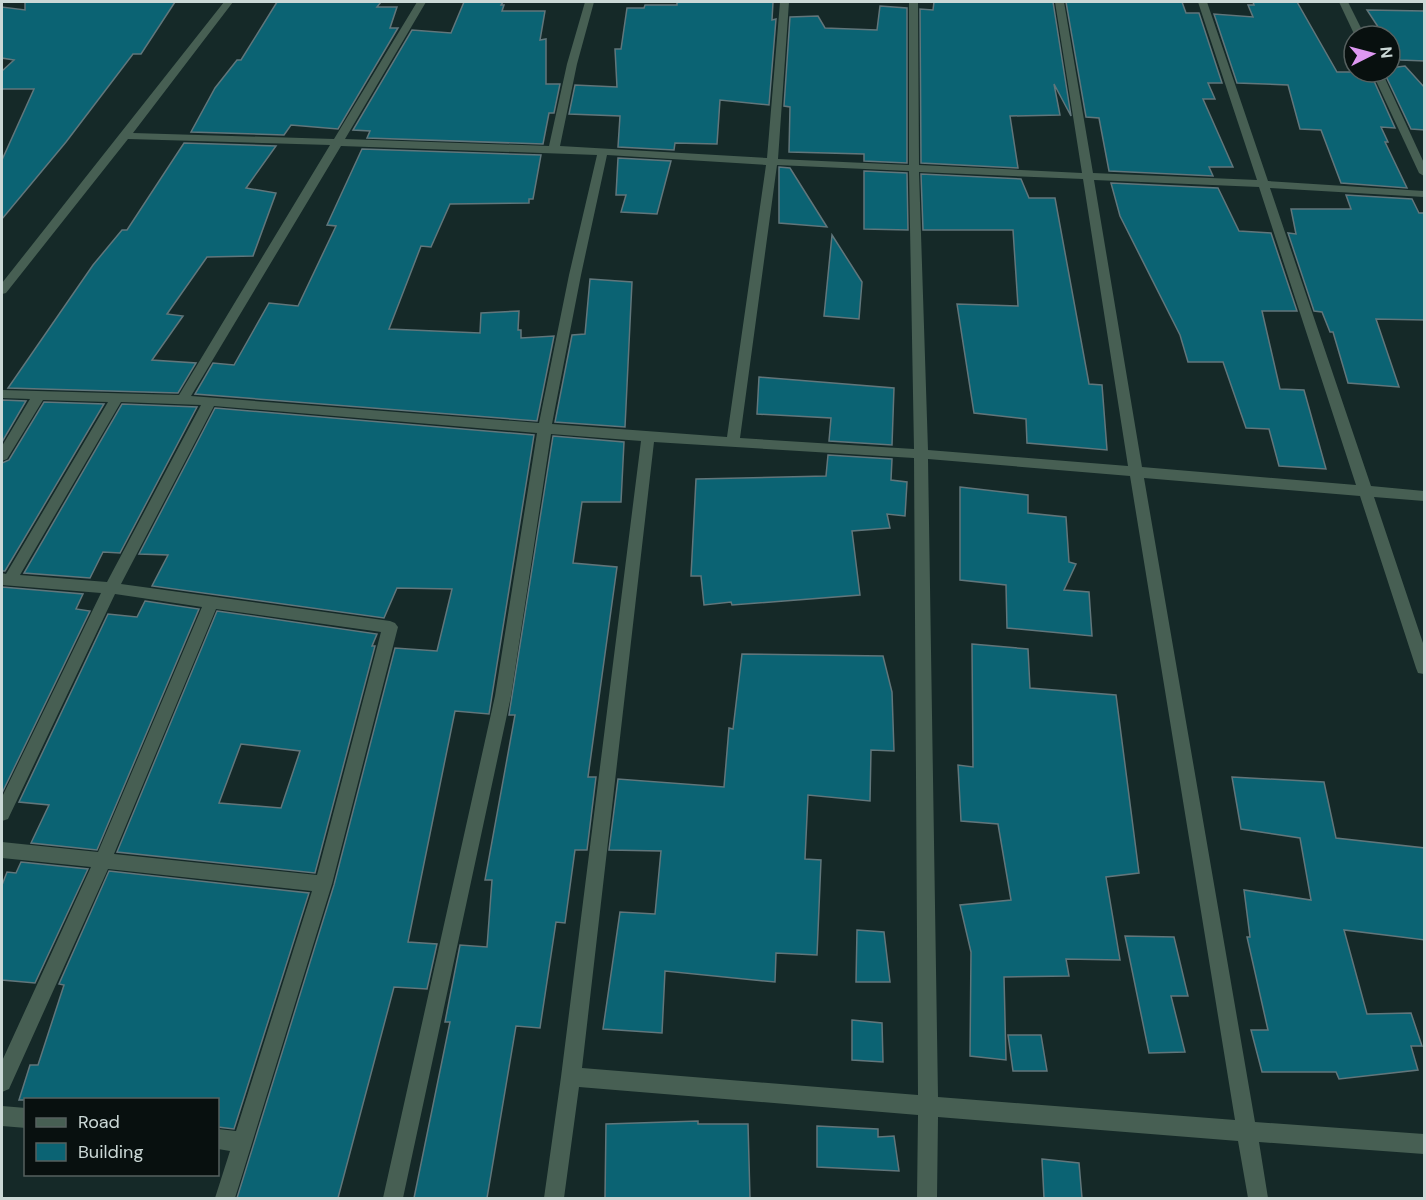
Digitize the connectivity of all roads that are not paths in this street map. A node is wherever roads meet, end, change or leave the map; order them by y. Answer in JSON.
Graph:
{"nodes":[{"id":1,"x":228,"y":2,"type":"edge"},
{"id":2,"x":422,"y":2,"type":"edge"},
{"id":3,"x":590,"y":2,"type":"edge"},
{"id":4,"x":785,"y":2,"type":"edge"},
{"id":5,"x":914,"y":2,"type":"edge"},
{"id":6,"x":1060,"y":2,"type":"edge"},
{"id":7,"x":1203,"y":2,"type":"edge"},
{"id":8,"x":1344,"y":2,"type":"edge"},
{"id":9,"x":1354,"y":24,"type":"edge"},
{"id":10,"x":1383,"y":84,"type":"edge"},
{"id":11,"x":125,"y":136,"type":"junction"},
{"id":12,"x":338,"y":144,"type":"junction"},
{"id":13,"x":554,"y":149,"type":"junction"},
{"id":14,"x":603,"y":152,"type":"junction"},
{"id":15,"x":771,"y":162,"type":"junction"},
{"id":16,"x":914,"y":169,"type":"junction"},
{"id":17,"x":1425,"y":173,"type":"edge"},
{"id":18,"x":1090,"y":177,"type":"junction"},
{"id":19,"x":1265,"y":184,"type":"junction"},
{"id":20,"x":1425,"y":194,"type":"edge"},
{"id":21,"x":2,"y":290,"type":"edge"},
{"id":22,"x":2,"y":394,"type":"edge"},
{"id":23,"x":38,"y":397,"type":"junction"},
{"id":24,"x":118,"y":397,"type":"junction"},
{"id":25,"x":183,"y":399,"type":"junction"},
{"id":26,"x":210,"y":401,"type":"junction"},
{"id":27,"x":545,"y":427,"type":"junction"},
{"id":28,"x":648,"y":437,"type":"junction"},
{"id":29,"x":733,"y":443,"type":"junction"},
{"id":30,"x":921,"y":454,"type":"junction"},
{"id":31,"x":2,"y":456,"type":"edge"},
{"id":32,"x":1136,"y":472,"type":"junction"},
{"id":33,"x":1367,"y":491,"type":"junction"},
{"id":34,"x":1425,"y":496,"type":"edge"},
{"id":35,"x":6,"y":579,"type":"edge"},
{"id":36,"x":111,"y":588,"type":"junction"},
{"id":37,"x":211,"y":602,"type":"junction"},
{"id":38,"x":1425,"y":668,"type":"edge"},
{"id":39,"x":2,"y":814,"type":"edge"},
{"id":40,"x":2,"y":850,"type":"edge"},
{"id":41,"x":103,"y":860,"type":"junction"},
{"id":42,"x":323,"y":884,"type":"junction"},
{"id":43,"x":571,"y":1077,"type":"junction"},
{"id":44,"x":2,"y":1082,"type":"edge"},
{"id":45,"x":928,"y":1104,"type":"junction"},
{"id":46,"x":2,"y":1116,"type":"edge"},
{"id":47,"x":24,"y":1118,"type":"edge"},
{"id":48,"x":1247,"y":1132,"type":"junction"},
{"id":49,"x":219,"y":1139,"type":"edge"},
{"id":50,"x":242,"y":1142,"type":"junction"},
{"id":51,"x":1425,"y":1144,"type":"edge"},
{"id":52,"x":225,"y":1198,"type":"edge"},
{"id":53,"x":393,"y":1198,"type":"edge"},
{"id":54,"x":554,"y":1198,"type":"edge"},
{"id":55,"x":927,"y":1198,"type":"edge"},
{"id":56,"x":1258,"y":1198,"type":"edge"}],
"edges":[{"from":1,"to":11,"type":"street"},
{"from":2,"to":12,"type":"street"},
{"from":3,"to":13,"type":"street"},
{"from":4,"to":15,"type":"street"},
{"from":5,"to":16,"type":"street"},
{"from":6,"to":18,"type":"street"},
{"from":7,"to":19,"type":"street"},
{"from":8,"to":9,"type":"street"},
{"from":10,"to":17,"type":"street"},
{"from":11,"to":12,"type":"street"},
{"from":11,"to":21,"type":"street"},
{"from":12,"to":13,"type":"street"},
{"from":12,"to":25,"type":"street"},
{"from":13,"to":14,"type":"street"},
{"from":14,"to":15,"type":"street"},
{"from":14,"to":27,"type":"street"},
{"from":15,"to":16,"type":"street"},
{"from":15,"to":29,"type":"street"},
{"from":16,"to":18,"type":"street"},
{"from":16,"to":30,"type":"street"},
{"from":18,"to":19,"type":"street"},
{"from":18,"to":32,"type":"street"},
{"from":19,"to":20,"type":"street"},
{"from":19,"to":33,"type":"street"},
{"from":22,"to":23,"type":"street"},
{"from":23,"to":24,"type":"street"},
{"from":23,"to":31,"type":"street"},
{"from":24,"to":25,"type":"street"},
{"from":24,"to":35,"type":"street"},
{"from":25,"to":26,"type":"street"},
{"from":26,"to":27,"type":"street"},
{"from":26,"to":36,"type":"street"},
{"from":27,"to":28,"type":"street"},
{"from":27,"to":53,"type":"street"},
{"from":28,"to":29,"type":"street"},
{"from":28,"to":43,"type":"street"},
{"from":29,"to":30,"type":"street"},
{"from":30,"to":32,"type":"street"},
{"from":30,"to":45,"type":"street"},
{"from":32,"to":33,"type":"street"},
{"from":32,"to":48,"type":"street"},
{"from":33,"to":34,"type":"street"},
{"from":33,"to":38,"type":"street"},
{"from":35,"to":36,"type":"street"},
{"from":36,"to":37,"type":"street"},
{"from":36,"to":39,"type":"street"},
{"from":37,"to":41,"type":"street"},
{"from":37,"to":42,"type":"street"},
{"from":40,"to":41,"type":"street"},
{"from":41,"to":42,"type":"street"},
{"from":41,"to":44,"type":"street"},
{"from":42,"to":50,"type":"street"},
{"from":43,"to":45,"type":"street"},
{"from":43,"to":54,"type":"street"},
{"from":45,"to":48,"type":"street"},
{"from":45,"to":55,"type":"street"},
{"from":46,"to":47,"type":"street"},
{"from":48,"to":51,"type":"street"},
{"from":48,"to":56,"type":"street"},
{"from":49,"to":50,"type":"street"},
{"from":50,"to":52,"type":"street"}]}
